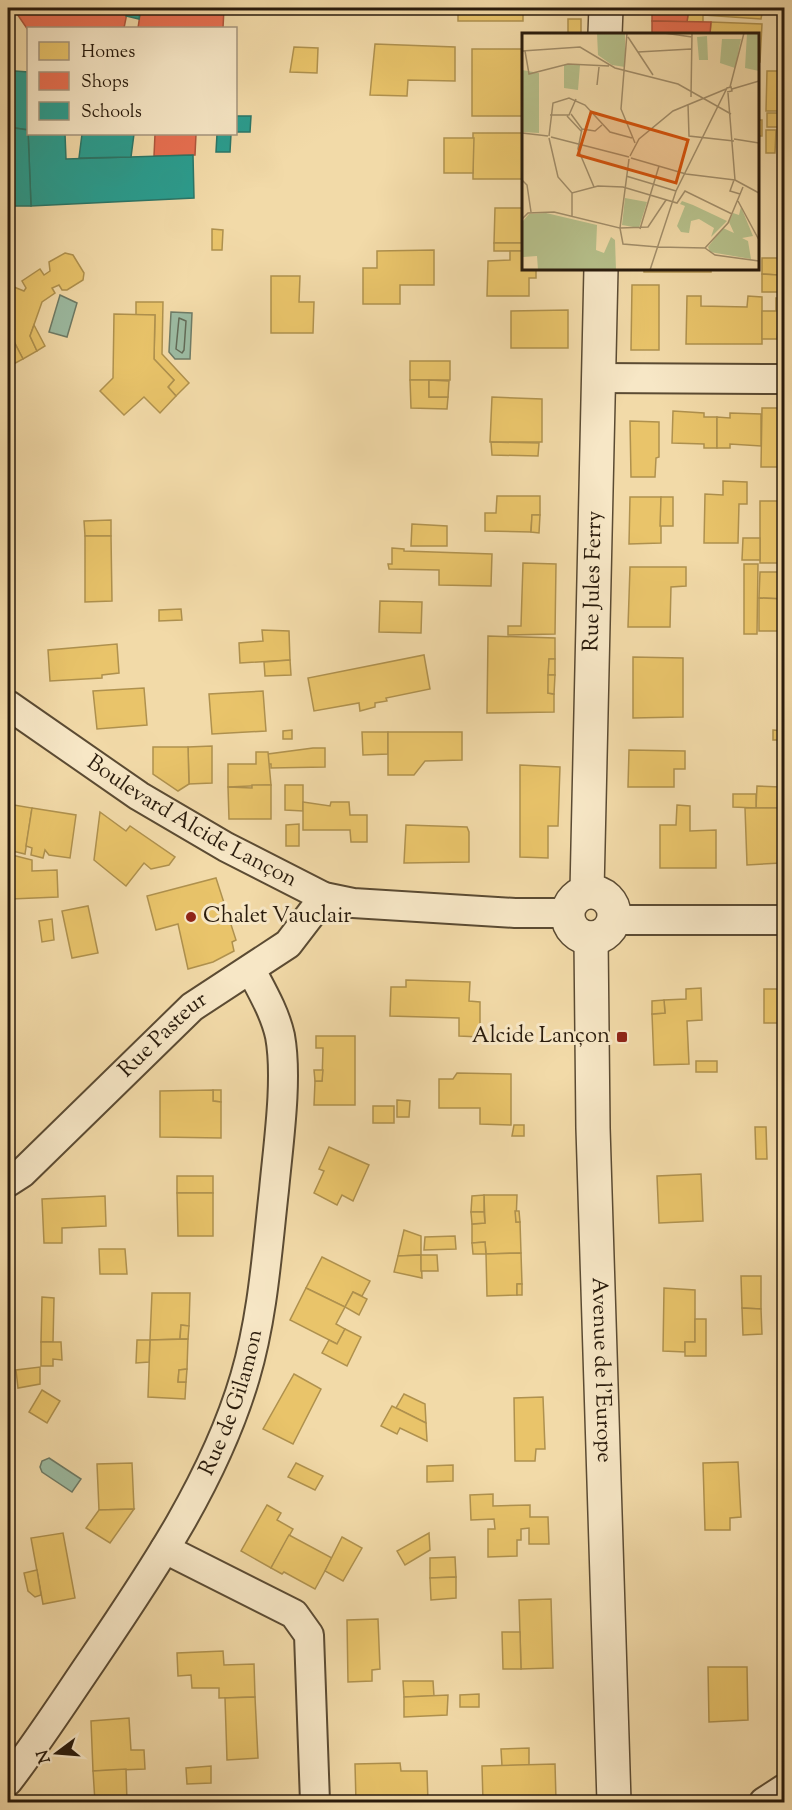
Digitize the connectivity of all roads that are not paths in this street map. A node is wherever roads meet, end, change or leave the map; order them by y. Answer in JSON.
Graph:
{"nodes":[{"id":1,"x":606,"y":8,"type":"edge"},
{"id":2,"x":605,"y":33,"type":"edge"},
{"id":3,"x":601,"y":270,"type":"edge"},
{"id":4,"x":598,"y":378,"type":"junction"},
{"id":5,"x":784,"y":379,"type":"edge"},
{"id":6,"x":8,"y":705,"type":"edge"},
{"id":7,"x":324,"y":897,"type":"junction"},
{"id":8,"x":577,"y":902,"type":"junction"},
{"id":9,"x":784,"y":920,"type":"edge"},
{"id":10,"x":602,"y":929,"type":"junction"},
{"id":11,"x":251,"y":970,"type":"junction"},
{"id":12,"x":8,"y":1182,"type":"edge"},
{"id":13,"x":165,"y":1549,"type":"junction"},
{"id":14,"x":8,"y":1781,"type":"edge"},
{"id":15,"x":784,"y":1789,"type":"edge"},
{"id":16,"x":315,"y":1803,"type":"edge"},
{"id":17,"x":614,"y":1803,"type":"edge"},
{"id":18,"x":764,"y":1803,"type":"edge"}],
"edges":[{"from":1,"to":2,"type":"street"},
{"from":3,"to":4,"type":"street","name":"Rue Jules Ferry"},
{"from":4,"to":5,"type":"street"},
{"from":4,"to":8,"type":"street","name":"Rue Jules Ferry"},
{"from":6,"to":7,"type":"street","name":"Boulevard Alcide Lançon"},
{"from":7,"to":8,"type":"street","name":"Boulevard Alcide Lançon"},
{"from":7,"to":11,"type":"street","name":"Rue Pasteur"},
{"from":8,"to":10,"type":"street"},
{"from":8,"to":10,"type":"street"},
{"from":9,"to":10,"type":"street"},
{"from":10,"to":17,"type":"street","name":"Avenue de l'Europe"},
{"from":11,"to":12,"type":"street","name":"Rue Pasteur"},
{"from":11,"to":13,"type":"street","name":"Rue de Gilamon"},
{"from":13,"to":14,"type":"street","name":"Rue de Gilamon"},
{"from":13,"to":16,"type":"street"},
{"from":15,"to":18,"type":"street"}]}
